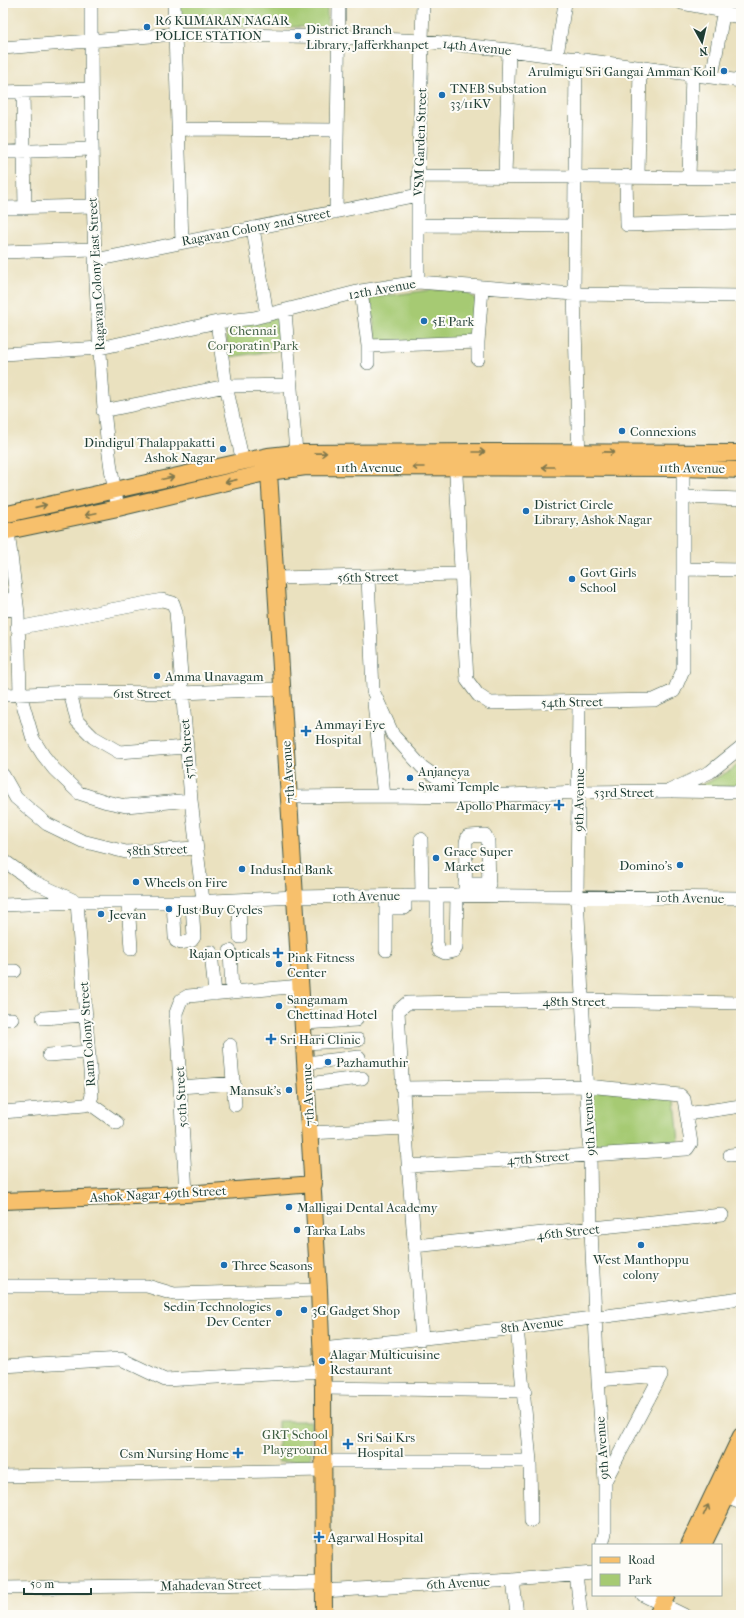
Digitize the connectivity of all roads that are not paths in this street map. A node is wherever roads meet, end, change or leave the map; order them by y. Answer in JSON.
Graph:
{"nodes":[{"id":1,"x":91,"y":3,"type":"edge"},
{"id":2,"x":174,"y":3,"type":"edge"},
{"id":3,"x":339,"y":3,"type":"edge"},
{"id":4,"x":423,"y":3,"type":"edge"},
{"id":5,"x":566,"y":3,"type":"edge"},
{"id":6,"x":682,"y":3,"type":"edge"},
{"id":7,"x":725,"y":9,"type":"edge"},
{"id":8,"x":741,"y":17,"type":"edge"},
{"id":9,"x":175,"y":34,"type":"junction"},
{"id":10,"x":338,"y":37,"type":"junction"},
{"id":11,"x":91,"y":40,"type":"junction"},
{"id":12,"x":423,"y":41,"type":"junction"},
{"id":13,"x":3,"y":48,"type":"edge"},
{"id":14,"x":509,"y":50,"type":"junction"},
{"id":15,"x":557,"y":56,"type":"junction"},
{"id":16,"x":576,"y":58,"type":"junction"},
{"id":17,"x":640,"y":67,"type":"junction"},
{"id":18,"x":692,"y":74,"type":"junction"},
{"id":19,"x":712,"y":77,"type":"junction"},
{"id":20,"x":741,"y":81,"type":"edge"},
{"id":21,"x":91,"y":89,"type":"junction"},
{"id":22,"x":3,"y":92,"type":"edge"},
{"id":23,"x":23,"y":92,"type":"junction"},
{"id":24,"x":178,"y":129,"type":"junction"},
{"id":25,"x":337,"y":130,"type":"junction"},
{"id":26,"x":92,"y":149,"type":"junction"},
{"id":27,"x":23,"y":151,"type":"junction"},
{"id":28,"x":3,"y":152,"type":"edge"},
{"id":29,"x":575,"y":175,"type":"junction"},
{"id":30,"x":419,"y":176,"type":"junction"},
{"id":31,"x":505,"y":176,"type":"junction"},
{"id":32,"x":632,"y":177,"type":"junction"},
{"id":33,"x":689,"y":177,"type":"junction"},
{"id":34,"x":741,"y":178,"type":"edge"},
{"id":35,"x":418,"y":195,"type":"junction"},
{"id":36,"x":93,"y":206,"type":"junction"},
{"id":37,"x":3,"y":208,"type":"edge"},
{"id":38,"x":25,"y":208,"type":"junction"},
{"id":39,"x":336,"y":212,"type":"junction"},
{"id":40,"x":741,"y":222,"type":"edge"},
{"id":41,"x":418,"y":225,"type":"junction"},
{"id":42,"x":574,"y":226,"type":"junction"},
{"id":43,"x":253,"y":228,"type":"junction"},
{"id":44,"x":182,"y":242,"type":"junction"},
{"id":45,"x":3,"y":252,"type":"edge"},
{"id":46,"x":95,"y":255,"type":"junction"},
{"id":47,"x":418,"y":282,"type":"junction"},
{"id":48,"x":482,"y":288,"type":"junction"},
{"id":49,"x":361,"y":291,"type":"junction"},
{"id":50,"x":574,"y":294,"type":"junction"},
{"id":51,"x":741,"y":296,"type":"edge"},
{"id":52,"x":285,"y":311,"type":"junction"},
{"id":53,"x":267,"y":315,"type":"junction"},
{"id":54,"x":217,"y":322,"type":"junction"},
{"id":55,"x":478,"y":342,"type":"junction"},
{"id":56,"x":368,"y":346,"type":"junction"},
{"id":57,"x":100,"y":348,"type":"junction"},
{"id":58,"x":3,"y":354,"type":"edge"},
{"id":59,"x":478,"y":359,"type":"dead end"},
{"id":60,"x":368,"y":363,"type":"dead end"},
{"id":61,"x":290,"y":385,"type":"junction"},
{"id":62,"x":226,"y":386,"type":"junction"},
{"id":63,"x":103,"y":411,"type":"junction"},
{"id":64,"x":296,"y":453,"type":"junction"},
{"id":65,"x":741,"y":453,"type":"edge"},
{"id":66,"x":268,"y":456,"type":"junction"},
{"id":67,"x":455,"y":459,"type":"junction"},
{"id":68,"x":579,"y":459,"type":"junction"},
{"id":69,"x":683,"y":460,"type":"junction"},
{"id":70,"x":243,"y":462,"type":"junction"},
{"id":71,"x":741,"y":470,"type":"edge"},
{"id":72,"x":269,"y":472,"type":"junction"},
{"id":73,"x":115,"y":490,"type":"junction"},
{"id":74,"x":684,"y":497,"type":"junction"},
{"id":75,"x":741,"y":499,"type":"edge"},
{"id":76,"x":118,"y":508,"type":"junction"},
{"id":77,"x":3,"y":515,"type":"edge"},
{"id":78,"x":5,"y":536,"type":"edge"},
{"id":79,"x":684,"y":569,"type":"junction"},
{"id":80,"x":741,"y":570,"type":"edge"},
{"id":81,"x":461,"y":574,"type":"junction"},
{"id":82,"x":368,"y":577,"type":"junction"},
{"id":83,"x":275,"y":578,"type":"junction"},
{"id":84,"x":3,"y":610,"type":"edge"},
{"id":85,"x":18,"y":613,"type":"junction"},
{"id":86,"x":3,"y":615,"type":"edge"},
{"id":87,"x":17,"y":628,"type":"junction"},
{"id":88,"x":282,"y":688,"type":"junction"},
{"id":89,"x":373,"y":691,"type":"junction"},
{"id":90,"x":70,"y":692,"type":"junction"},
{"id":91,"x":182,"y":693,"type":"junction"},
{"id":92,"x":20,"y":694,"type":"junction"},
{"id":93,"x":3,"y":695,"type":"edge"},
{"id":94,"x":579,"y":702,"type":"junction"},
{"id":95,"x":186,"y":747,"type":"junction"},
{"id":96,"x":741,"y":747,"type":"edge"},
{"id":97,"x":3,"y":775,"type":"edge"},
{"id":98,"x":669,"y":791,"type":"junction"},
{"id":99,"x":580,"y":792,"type":"junction"},
{"id":100,"x":741,"y":792,"type":"edge"},
{"id":101,"x":384,"y":796,"type":"junction"},
{"id":102,"x":465,"y":796,"type":"junction"},
{"id":103,"x":290,"y":797,"type":"junction"},
{"id":104,"x":191,"y":800,"type":"junction"},
{"id":105,"x":421,"y":839,"type":"dead end"},
{"id":106,"x":196,"y":848,"type":"junction"},
{"id":107,"x":3,"y":860,"type":"edge"},
{"id":108,"x":489,"y":890,"type":"junction"},
{"id":109,"x":463,"y":892,"type":"junction"},
{"id":110,"x":422,"y":895,"type":"junction"},
{"id":111,"x":437,"y":895,"type":"junction"},
{"id":112,"x":577,"y":896,"type":"junction"},
{"id":113,"x":296,"y":897,"type":"junction"},
{"id":114,"x":741,"y":898,"type":"edge"},
{"id":115,"x":239,"y":900,"type":"junction"},
{"id":116,"x":77,"y":902,"type":"junction"},
{"id":117,"x":128,"y":902,"type":"junction"},
{"id":118,"x":173,"y":902,"type":"junction"},
{"id":119,"x":197,"y":902,"type":"junction"},
{"id":120,"x":386,"y":902,"type":"junction"},
{"id":121,"x":3,"y":905,"type":"edge"},
{"id":122,"x":240,"y":937,"type":"dead end"},
{"id":123,"x":131,"y":949,"type":"dead end"},
{"id":124,"x":386,"y":950,"type":"dead end"},
{"id":125,"x":230,"y":951,"type":"dead end"},
{"id":126,"x":211,"y":952,"type":"dead end"},
{"id":127,"x":301,"y":986,"type":"junction"},
{"id":128,"x":232,"y":992,"type":"junction"},
{"id":129,"x":215,"y":994,"type":"junction"},
{"id":130,"x":583,"y":1000,"type":"junction"},
{"id":131,"x":741,"y":1003,"type":"edge"},
{"id":132,"x":86,"y":1015,"type":"junction"},
{"id":133,"x":43,"y":1018,"type":"dead end"},
{"id":134,"x":356,"y":1020,"type":"dead end"},
{"id":135,"x":304,"y":1023,"type":"junction"},
{"id":136,"x":358,"y":1040,"type":"dead end"},
{"id":137,"x":305,"y":1043,"type":"junction"},
{"id":138,"x":230,"y":1045,"type":"dead end"},
{"id":139,"x":88,"y":1052,"type":"junction"},
{"id":140,"x":49,"y":1055,"type":"dead end"},
{"id":141,"x":360,"y":1057,"type":"dead end"},
{"id":142,"x":306,"y":1063,"type":"junction"},
{"id":143,"x":362,"y":1078,"type":"dead end"},
{"id":144,"x":234,"y":1084,"type":"junction"},
{"id":145,"x":306,"y":1084,"type":"junction"},
{"id":146,"x":587,"y":1086,"type":"junction"},
{"id":147,"x":180,"y":1087,"type":"junction"},
{"id":148,"x":402,"y":1088,"type":"junction"},
{"id":149,"x":89,"y":1103,"type":"junction"},
{"id":150,"x":235,"y":1105,"type":"dead end"},
{"id":151,"x":741,"y":1106,"type":"edge"},
{"id":152,"x":3,"y":1112,"type":"edge"},
{"id":153,"x":687,"y":1114,"type":"junction"},
{"id":154,"x":117,"y":1123,"type":"dead end"},
{"id":155,"x":405,"y":1128,"type":"junction"},
{"id":156,"x":310,"y":1134,"type":"junction"},
{"id":157,"x":590,"y":1154,"type":"junction"},
{"id":158,"x":409,"y":1166,"type":"junction"},
{"id":159,"x":314,"y":1184,"type":"junction"},
{"id":160,"x":186,"y":1194,"type":"junction"},
{"id":161,"x":3,"y":1200,"type":"edge"},
{"id":162,"x":722,"y":1215,"type":"dead end"},
{"id":163,"x":591,"y":1230,"type":"junction"},
{"id":164,"x":414,"y":1246,"type":"junction"},
{"id":165,"x":3,"y":1286,"type":"edge"},
{"id":166,"x":319,"y":1290,"type":"junction"},
{"id":167,"x":741,"y":1298,"type":"edge"},
{"id":168,"x":595,"y":1317,"type":"junction"},
{"id":169,"x":517,"y":1328,"type":"junction"},
{"id":170,"x":422,"y":1339,"type":"junction"},
{"id":171,"x":322,"y":1350,"type":"junction"},
{"id":172,"x":3,"y":1366,"type":"edge"},
{"id":173,"x":322,"y":1372,"type":"junction"},
{"id":174,"x":598,"y":1380,"type":"junction"},
{"id":175,"x":323,"y":1388,"type":"junction"},
{"id":176,"x":525,"y":1391,"type":"junction"},
{"id":177,"x":741,"y":1436,"type":"edge"},
{"id":178,"x":530,"y":1462,"type":"junction"},
{"id":179,"x":323,"y":1466,"type":"junction"},
{"id":180,"x":741,"y":1467,"type":"edge"},
{"id":181,"x":3,"y":1476,"type":"edge"},
{"id":182,"x":605,"y":1481,"type":"junction"},
{"id":183,"x":734,"y":1500,"type":"edge"},
{"id":184,"x":531,"y":1521,"type":"dead end"},
{"id":185,"x":602,"y":1544,"type":"edge"},
{"id":186,"x":690,"y":1544,"type":"edge"},
{"id":187,"x":704,"y":1544,"type":"edge"},
{"id":188,"x":592,"y":1573,"type":"edge"},
{"id":189,"x":576,"y":1575,"type":"junction"},
{"id":190,"x":513,"y":1580,"type":"junction"},
{"id":191,"x":323,"y":1587,"type":"junction"},
{"id":192,"x":3,"y":1588,"type":"edge"},
{"id":193,"x":645,"y":1596,"type":"edge"},
{"id":194,"x":670,"y":1607,"type":"edge"},
{"id":195,"x":324,"y":1615,"type":"edge"},
{"id":196,"x":517,"y":1615,"type":"edge"},
{"id":197,"x":581,"y":1615,"type":"edge"}],
"edges":[{"from":1,"to":11,"type":"street","name":"Ragavan Colony East Street"},
{"from":2,"to":9,"type":"street"},
{"from":3,"to":10,"type":"street"},
{"from":4,"to":12,"type":"street","name":"VSM Garden Street"},
{"from":5,"to":15,"type":"street"},
{"from":6,"to":7,"type":"street"},
{"from":7,"to":8,"type":"street"},
{"from":7,"to":19,"type":"street"},
{"from":9,"to":10,"type":"street","name":"14th Avenue"},
{"from":9,"to":11,"type":"street","name":"14th Avenue"},
{"from":9,"to":24,"type":"street"},
{"from":10,"to":12,"type":"street","name":"14th Avenue"},
{"from":10,"to":25,"type":"street"},
{"from":11,"to":13,"type":"street","name":"14th Avenue"},
{"from":11,"to":21,"type":"street","name":"Ragavan Colony East Street"},
{"from":12,"to":14,"type":"street","name":"14th Avenue"},
{"from":12,"to":30,"type":"street","name":"VSM Garden Street"},
{"from":14,"to":15,"type":"street","name":"14th Avenue"},
{"from":14,"to":31,"type":"street"},
{"from":15,"to":16,"type":"street","name":"14th Avenue"},
{"from":16,"to":17,"type":"street","name":"14th Avenue"},
{"from":16,"to":29,"type":"street"},
{"from":17,"to":18,"type":"street","name":"14th Avenue"},
{"from":17,"to":32,"type":"street"},
{"from":18,"to":19,"type":"street","name":"14th Avenue"},
{"from":18,"to":33,"type":"street"},
{"from":19,"to":20,"type":"street","name":"14th Avenue"},
{"from":21,"to":23,"type":"street"},
{"from":21,"to":26,"type":"street","name":"Ragavan Colony East Street"},
{"from":22,"to":23,"type":"street"},
{"from":23,"to":27,"type":"street"},
{"from":24,"to":25,"type":"street"},
{"from":24,"to":44,"type":"street"},
{"from":25,"to":39,"type":"street"},
{"from":26,"to":27,"type":"street"},
{"from":26,"to":36,"type":"street","name":"Ragavan Colony East Street"},
{"from":27,"to":28,"type":"street"},
{"from":27,"to":38,"type":"street"},
{"from":29,"to":31,"type":"street"},
{"from":29,"to":32,"type":"street"},
{"from":29,"to":42,"type":"street"},
{"from":30,"to":31,"type":"street"},
{"from":30,"to":35,"type":"street","name":"VSM Garden Street"},
{"from":32,"to":33,"type":"street"},
{"from":32,"to":40,"type":"street"},
{"from":33,"to":34,"type":"street"},
{"from":35,"to":39,"type":"street","name":"Ragavan Colony 2nd Street"},
{"from":35,"to":41,"type":"street","name":"VSM Garden Street"},
{"from":36,"to":38,"type":"street"},
{"from":36,"to":46,"type":"street","name":"Ragavan Colony East Street"},
{"from":37,"to":38,"type":"street"},
{"from":39,"to":43,"type":"street","name":"Ragavan Colony 2nd Street"},
{"from":41,"to":42,"type":"street"},
{"from":41,"to":47,"type":"street","name":"VSM Garden Street"},
{"from":42,"to":50,"type":"street"},
{"from":43,"to":44,"type":"street","name":"Ragavan Colony 2nd Street"},
{"from":43,"to":53,"type":"street"},
{"from":44,"to":46,"type":"street","name":"Ragavan Colony 2nd Street"},
{"from":45,"to":46,"type":"street","name":"Ragavan Colony 2nd Street"},
{"from":46,"to":57,"type":"street","name":"Ragavan Colony East Street"},
{"from":47,"to":48,"type":"street","name":"12th Avenue"},
{"from":47,"to":49,"type":"street","name":"12th Avenue"},
{"from":48,"to":50,"type":"street","name":"12th Avenue"},
{"from":48,"to":55,"type":"street"},
{"from":49,"to":52,"type":"street","name":"12th Avenue"},
{"from":49,"to":56,"type":"street"},
{"from":50,"to":51,"type":"street","name":"12th Avenue"},
{"from":50,"to":68,"type":"street"},
{"from":52,"to":53,"type":"street","name":"12th Avenue"},
{"from":52,"to":61,"type":"street"},
{"from":53,"to":54,"type":"street","name":"12th Avenue"},
{"from":54,"to":57,"type":"street","name":"12th Avenue"},
{"from":54,"to":62,"type":"street"},
{"from":55,"to":56,"type":"street"},
{"from":55,"to":59,"type":"street"},
{"from":56,"to":60,"type":"street"},
{"from":57,"to":58,"type":"street","name":"12th Avenue"},
{"from":57,"to":63,"type":"street","name":"Ragavan Colony East Street"},
{"from":61,"to":62,"type":"street"},
{"from":61,"to":64,"type":"street"},
{"from":62,"to":63,"type":"street"},
{"from":62,"to":70,"type":"street"},
{"from":63,"to":73,"type":"street","name":"Ragavan Colony East Street"},
{"from":64,"to":66,"type":"main road","name":"11th Avenue"},
{"from":64,"to":67,"type":"main road","name":"11th Avenue","one_way":true},
{"from":65,"to":69,"type":"main road","name":"11th Avenue"},
{"from":66,"to":70,"type":"main road","name":"11th Avenue"},
{"from":66,"to":72,"type":"main road","name":"7th Avenue"},
{"from":67,"to":68,"type":"main road","name":"11th Avenue"},
{"from":67,"to":72,"type":"main road","name":"11th Avenue","one_way":true},
{"from":67,"to":81,"type":"street","name":"54th Street"},
{"from":68,"to":69,"type":"main road","name":"11th Avenue"},
{"from":69,"to":71,"type":"main road","name":"11th Avenue"},
{"from":69,"to":74,"type":"street","name":"54th Street"},
{"from":73,"to":70,"type":"main road","name":"11th Avenue","one_way":true},
{"from":72,"to":76,"type":"main road","name":"11th Avenue","one_way":true},
{"from":72,"to":83,"type":"main road","name":"7th Avenue"},
{"from":73,"to":76,"type":"street","name":"Ragavan Colony East Street"},
{"from":77,"to":73,"type":"main road","name":"11th Avenue","one_way":true},
{"from":74,"to":75,"type":"street"},
{"from":74,"to":79,"type":"street","name":"54th Street"},
{"from":76,"to":78,"type":"main road","name":"11th Avenue","one_way":true},
{"from":78,"to":84,"type":"street"},
{"from":78,"to":85,"type":"street"},
{"from":79,"to":80,"type":"street"},
{"from":79,"to":94,"type":"street","name":"54th Street"},
{"from":81,"to":82,"type":"street","name":"56th Street"},
{"from":81,"to":94,"type":"street","name":"54th Street"},
{"from":82,"to":83,"type":"street","name":"56th Street"},
{"from":82,"to":89,"type":"street"},
{"from":83,"to":88,"type":"main road","name":"7th Avenue"},
{"from":85,"to":86,"type":"street"},
{"from":85,"to":87,"type":"street"},
{"from":87,"to":91,"type":"street","name":"57th Street"},
{"from":87,"to":92,"type":"street"},
{"from":88,"to":91,"type":"street","name":"61st Street"},
{"from":88,"to":103,"type":"main road","name":"7th Avenue"},
{"from":89,"to":101,"type":"street"},
{"from":89,"to":102,"type":"street"},
{"from":90,"to":91,"type":"street","name":"61st Street"},
{"from":90,"to":92,"type":"street","name":"61st Street"},
{"from":90,"to":95,"type":"street"},
{"from":91,"to":95,"type":"street","name":"57th Street"},
{"from":92,"to":93,"type":"street","name":"61st Street"},
{"from":92,"to":104,"type":"street"},
{"from":94,"to":99,"type":"street","name":"9th Avenue"},
{"from":95,"to":104,"type":"street","name":"57th Street"},
{"from":96,"to":98,"type":"street","name":"53rd Street"},
{"from":97,"to":106,"type":"street","name":"58th Street"},
{"from":98,"to":99,"type":"street","name":"53rd Street"},
{"from":98,"to":100,"type":"street"},
{"from":99,"to":102,"type":"street","name":"53rd Street"},
{"from":99,"to":112,"type":"street","name":"9th Avenue"},
{"from":101,"to":102,"type":"street","name":"53rd Street"},
{"from":101,"to":103,"type":"street","name":"53rd Street"},
{"from":103,"to":113,"type":"main road","name":"7th Avenue"},
{"from":104,"to":106,"type":"street","name":"57th Street"},
{"from":105,"to":110,"type":"street"},
{"from":106,"to":119,"type":"street","name":"57th Street"},
{"from":107,"to":116,"type":"street","name":"10th Avenue"},
{"from":108,"to":109,"type":"street","name":"10th Avenue"},
{"from":108,"to":109,"type":"street"},
{"from":108,"to":112,"type":"street","name":"10th Avenue"},
{"from":109,"to":111,"type":"street","name":"10th Avenue"},
{"from":109,"to":111,"type":"street"},
{"from":110,"to":111,"type":"street","name":"10th Avenue"},
{"from":110,"to":120,"type":"street","name":"10th Avenue"},
{"from":112,"to":114,"type":"street","name":"10th Avenue"},
{"from":112,"to":130,"type":"street","name":"9th Avenue"},
{"from":113,"to":115,"type":"street","name":"10th Avenue"},
{"from":113,"to":120,"type":"street","name":"10th Avenue"},
{"from":113,"to":127,"type":"main road","name":"7th Avenue"},
{"from":115,"to":119,"type":"street","name":"10th Avenue"},
{"from":115,"to":122,"type":"street"},
{"from":116,"to":117,"type":"street","name":"10th Avenue"},
{"from":116,"to":121,"type":"street"},
{"from":116,"to":132,"type":"street","name":"Ram Colony Street"},
{"from":117,"to":118,"type":"street","name":"10th Avenue"},
{"from":117,"to":123,"type":"street"},
{"from":118,"to":119,"type":"street","name":"10th Avenue"},
{"from":118,"to":119,"type":"street","name":"57th Street"},
{"from":120,"to":124,"type":"street"},
{"from":125,"to":128,"type":"street"},
{"from":126,"to":129,"type":"street"},
{"from":127,"to":128,"type":"street"},
{"from":127,"to":135,"type":"main road","name":"7th Avenue"},
{"from":128,"to":129,"type":"street"},
{"from":129,"to":147,"type":"street","name":"50th Street"},
{"from":130,"to":131,"type":"street","name":"48th Street"},
{"from":130,"to":146,"type":"street","name":"9th Avenue"},
{"from":130,"to":148,"type":"street","name":"48th Street"},
{"from":132,"to":133,"type":"street"},
{"from":132,"to":139,"type":"street","name":"Ram Colony Street"},
{"from":134,"to":135,"type":"street"},
{"from":135,"to":137,"type":"main road","name":"7th Avenue"},
{"from":136,"to":137,"type":"street"},
{"from":137,"to":142,"type":"main road","name":"7th Avenue"},
{"from":138,"to":144,"type":"street"},
{"from":139,"to":140,"type":"street"},
{"from":139,"to":149,"type":"street","name":"Ram Colony Street"},
{"from":141,"to":142,"type":"street"},
{"from":142,"to":145,"type":"main road","name":"7th Avenue"},
{"from":143,"to":145,"type":"street"},
{"from":144,"to":147,"type":"street"},
{"from":144,"to":150,"type":"street"},
{"from":145,"to":156,"type":"main road","name":"7th Avenue"},
{"from":146,"to":148,"type":"street"},
{"from":146,"to":153,"type":"street"},
{"from":146,"to":157,"type":"street","name":"9th Avenue"},
{"from":147,"to":160,"type":"street","name":"50th Street"},
{"from":148,"to":155,"type":"street"},
{"from":149,"to":152,"type":"street","name":"Ram Colony Street"},
{"from":149,"to":154,"type":"street"},
{"from":151,"to":153,"type":"street"},
{"from":153,"to":157,"type":"street","name":"47th Street"},
{"from":155,"to":156,"type":"street"},
{"from":155,"to":158,"type":"street"},
{"from":156,"to":159,"type":"main road","name":"7th Avenue"},
{"from":157,"to":158,"type":"street","name":"47th Street"},
{"from":157,"to":163,"type":"street","name":"9th Avenue"},
{"from":158,"to":164,"type":"street"},
{"from":159,"to":160,"type":"main road","name":"Ashok Nagar 49th Street"},
{"from":159,"to":166,"type":"main road","name":"7th Avenue"},
{"from":160,"to":161,"type":"main road","name":"Ashok Nagar 49th Street"},
{"from":162,"to":163,"type":"street","name":"46th Street"},
{"from":163,"to":164,"type":"street","name":"46th Street"},
{"from":163,"to":168,"type":"street","name":"9th Avenue"},
{"from":164,"to":170,"type":"street"},
{"from":165,"to":166,"type":"street"},
{"from":166,"to":171,"type":"main road","name":"7th Avenue"},
{"from":167,"to":168,"type":"street","name":"8th Avenue"},
{"from":168,"to":169,"type":"street","name":"8th Avenue"},
{"from":168,"to":174,"type":"street","name":"9th Avenue"},
{"from":169,"to":170,"type":"street","name":"8th Avenue"},
{"from":169,"to":176,"type":"street"},
{"from":170,"to":171,"type":"street","name":"8th Avenue"},
{"from":171,"to":173,"type":"main road","name":"7th Avenue"},
{"from":172,"to":173,"type":"street"},
{"from":173,"to":175,"type":"main road","name":"7th Avenue"},
{"from":174,"to":182,"type":"street","name":"9th Avenue"},
{"from":174,"to":182,"type":"street"},
{"from":175,"to":176,"type":"street"},
{"from":175,"to":179,"type":"main road","name":"7th Avenue"},
{"from":176,"to":178,"type":"street"},
{"from":186,"to":177,"type":"main road","one_way":true},
{"from":178,"to":179,"type":"street"},
{"from":178,"to":184,"type":"street"},
{"from":179,"to":181,"type":"street"},
{"from":179,"to":191,"type":"main road","name":"7th Avenue"},
{"from":180,"to":183,"type":"main road"},
{"from":182,"to":185,"type":"street","name":"9th Avenue"},
{"from":183,"to":187,"type":"main road"},
{"from":188,"to":189,"type":"street","name":"6th Avenue"},
{"from":189,"to":190,"type":"street","name":"6th Avenue"},
{"from":189,"to":197,"type":"street"},
{"from":190,"to":191,"type":"street","name":"6th Avenue"},
{"from":190,"to":196,"type":"street"},
{"from":191,"to":192,"type":"street","name":"Mahadevan Street"},
{"from":191,"to":195,"type":"main road","name":"7th Avenue"},
{"from":193,"to":194,"type":"street"}]}
